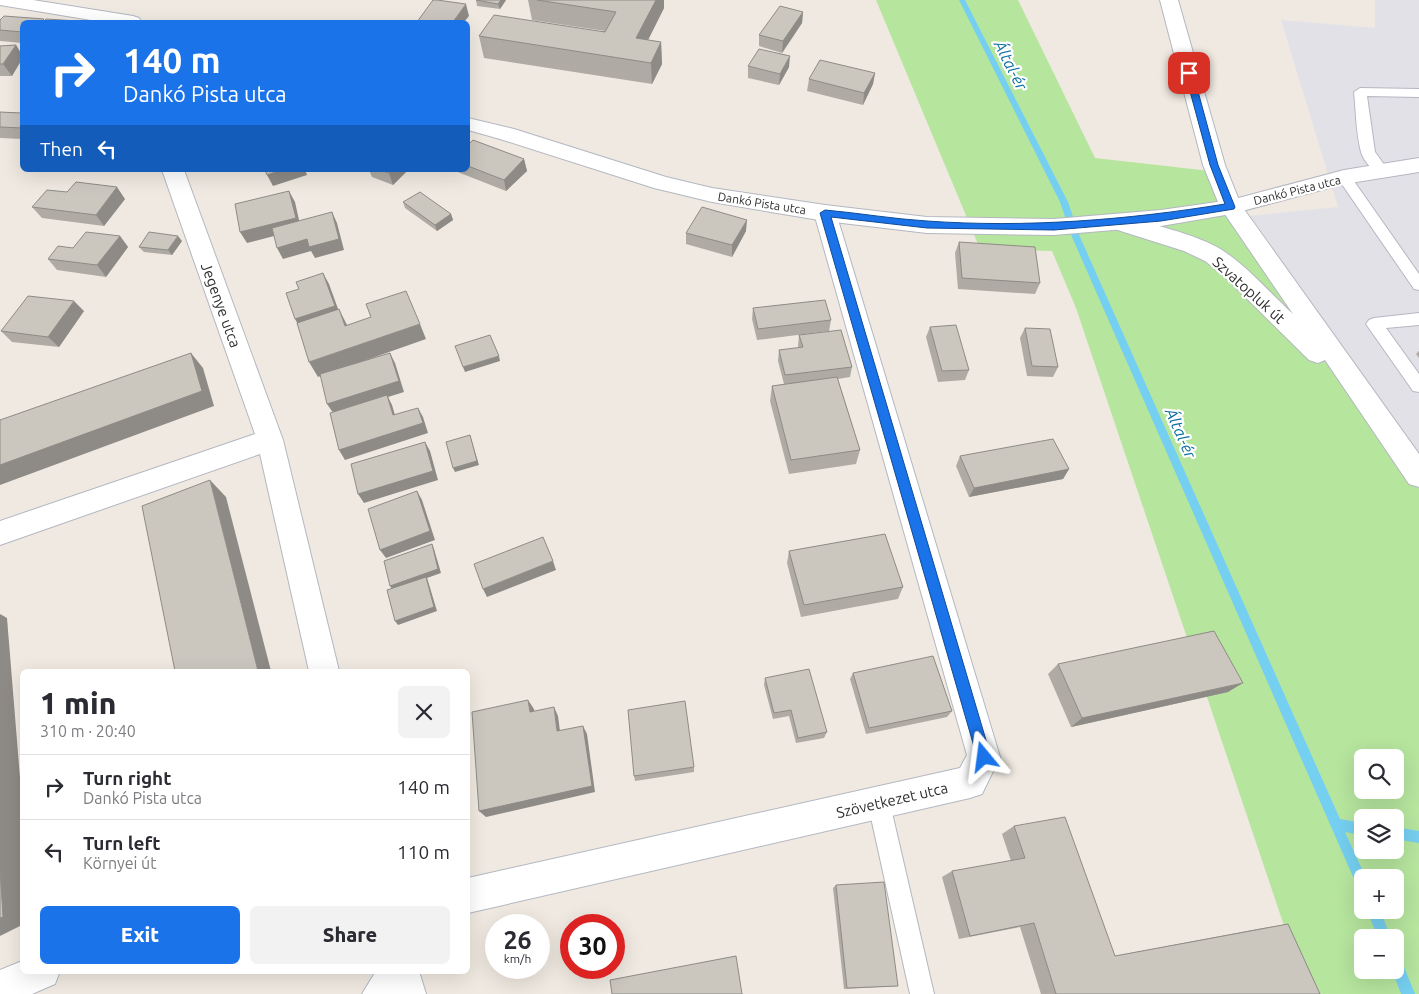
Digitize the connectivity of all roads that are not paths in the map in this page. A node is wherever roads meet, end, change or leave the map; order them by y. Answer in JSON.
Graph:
{"nodes":[{"id":1,"x":0,"y":0,"type":"edge"},
{"id":2,"x":1168,"y":0,"type":"edge"},
{"id":3,"x":116,"y":20,"type":"edge"},
{"id":4,"x":1419,"y":93,"type":"edge"},
{"id":5,"x":470,"y":125,"type":"edge"},
{"id":6,"x":1419,"y":165,"type":"edge"},
{"id":7,"x":1381,"y":170,"type":"junction"},
{"id":8,"x":174,"y":172,"type":"edge"},
{"id":9,"x":1344,"y":178,"type":"junction"},
{"id":10,"x":1230,"y":207,"type":"junction"},
{"id":11,"x":825,"y":213,"type":"junction"},
{"id":12,"x":1116,"y":222,"type":"junction"},
{"id":13,"x":1419,"y":286,"type":"edge"},
{"id":14,"x":1419,"y":319,"type":"edge"},
{"id":15,"x":1419,"y":386,"type":"edge"},
{"id":16,"x":1360,"y":394,"type":"junction"},
{"id":17,"x":270,"y":440,"type":"junction"},
{"id":18,"x":1419,"y":476,"type":"edge"},
{"id":19,"x":0,"y":533,"type":"edge"},
{"id":20,"x":324,"y":669,"type":"edge"},
{"id":21,"x":879,"y":804,"type":"junction"},
{"id":22,"x":470,"y":896,"type":"edge"},
{"id":23,"x":35,"y":974,"type":"edge"},
{"id":24,"x":389,"y":974,"type":"edge"},
{"id":25,"x":402,"y":974,"type":"edge"},
{"id":26,"x":0,"y":989,"type":"edge"},
{"id":27,"x":374,"y":994,"type":"edge"},
{"id":28,"x":407,"y":994,"type":"edge"},
{"id":29,"x":922,"y":994,"type":"edge"}],
"edges":[{"from":1,"to":3,"type":"street"},
{"from":2,"to":10,"type":"street","name":"Szvatopluk út"},
{"from":4,"to":7,"type":"lane"},
{"from":5,"to":11,"type":"street","name":"Dankó Pista utca"},
{"from":6,"to":7,"type":"street","name":"Dankó Pista utca"},
{"from":7,"to":9,"type":"street","name":"Dankó Pista utca"},
{"from":8,"to":17,"type":"street","name":"Jegenye utca"},
{"from":9,"to":10,"type":"street","name":"Dankó Pista utca"},
{"from":9,"to":13,"type":"lane"},
{"from":10,"to":12,"type":"street","name":"Dankó Pista utca"},
{"from":10,"to":16,"type":"street","name":"Szvatopluk út"},
{"from":11,"to":12,"type":"street","name":"Dankó Pista utca"},
{"from":11,"to":21,"type":"street","name":"Szövetkezet utca"},
{"from":12,"to":16,"type":"street","name":"Szvatopluk út"},
{"from":14,"to":15,"type":"lane"},
{"from":16,"to":18,"type":"street","name":"Szvatopluk út"},
{"from":17,"to":19,"type":"street"},
{"from":17,"to":20,"type":"street","name":"Jegenye utca"},
{"from":21,"to":22,"type":"street","name":"Szövetkezet utca"},
{"from":21,"to":29,"type":"lane"},
{"from":23,"to":26,"type":"street"},
{"from":24,"to":27,"type":"lane"},
{"from":25,"to":28,"type":"street"}]}
